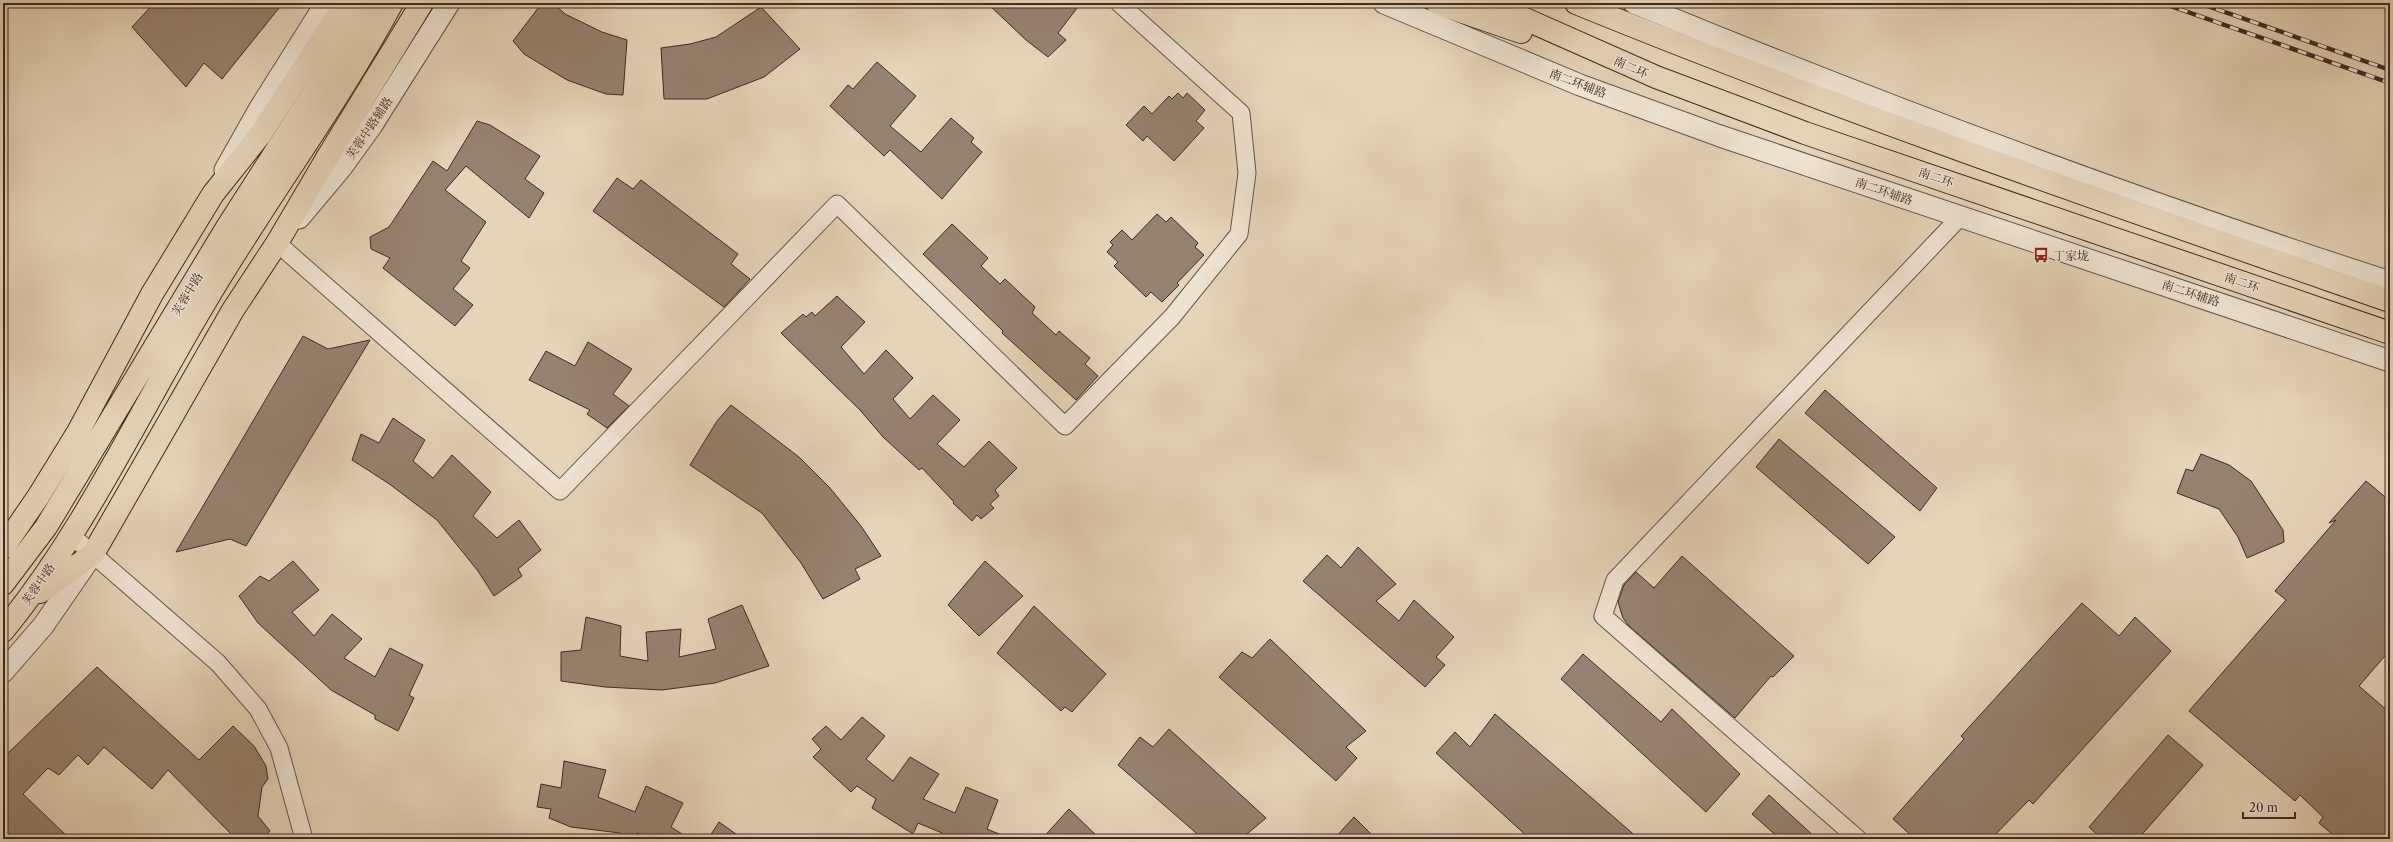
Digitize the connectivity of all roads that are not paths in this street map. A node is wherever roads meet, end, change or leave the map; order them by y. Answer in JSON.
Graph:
{"nodes":[{"id":1,"x":326,"y":3,"type":"edge"},
{"id":2,"x":346,"y":3,"type":"edge"},
{"id":3,"x":370,"y":3,"type":"edge"},
{"id":4,"x":392,"y":3,"type":"edge"},
{"id":5,"x":422,"y":3,"type":"edge"},
{"id":6,"x":449,"y":3,"type":"edge"},
{"id":7,"x":1119,"y":3,"type":"edge"},
{"id":8,"x":1384,"y":3,"type":"edge"},
{"id":9,"x":1437,"y":3,"type":"edge"},
{"id":10,"x":1489,"y":3,"type":"edge"},
{"id":11,"x":1576,"y":3,"type":"edge"},
{"id":12,"x":1634,"y":3,"type":"edge"},
{"id":13,"x":1656,"y":77,"type":"junction"},
{"id":14,"x":213,"y":194,"type":"junction"},
{"id":15,"x":1960,"y":217,"type":"junction"},
{"id":16,"x":277,"y":243,"type":"junction"},
{"id":17,"x":2390,"y":282,"type":"edge"},
{"id":18,"x":2390,"y":301,"type":"edge"},
{"id":19,"x":184,"y":317,"type":"junction"},
{"id":20,"x":2390,"y":333,"type":"edge"},
{"id":21,"x":2390,"y":361,"type":"edge"},
{"id":22,"x":72,"y":536,"type":"junction"},
{"id":23,"x":3,"y":546,"type":"edge"},
{"id":24,"x":93,"y":554,"type":"junction"},
{"id":25,"x":3,"y":584,"type":"edge"},
{"id":26,"x":27,"y":601,"type":"junction"},
{"id":27,"x":3,"y":631,"type":"edge"},
{"id":28,"x":3,"y":672,"type":"edge"},
{"id":29,"x":304,"y":839,"type":"edge"},
{"id":30,"x":1858,"y":839,"type":"edge"}],
"edges":[{"from":1,"to":14,"type":"street"},
{"from":2,"to":14,"type":"main road"},
{"from":3,"to":19,"type":"main road","name":"芙蓉中路"},
{"from":4,"to":19,"type":"main road","name":"芙蓉中路"},
{"from":5,"to":16,"type":"main road"},
{"from":6,"to":16,"type":"street","name":"芙蓉中路辅路"},
{"from":7,"to":16,"type":"street"},
{"from":8,"to":15,"type":"street","name":"南二环辅路"},
{"from":9,"to":13,"type":"main road"},
{"from":10,"to":13,"type":"main road","name":"南二环"},
{"from":11,"to":18,"type":"main road"},
{"from":12,"to":17,"type":"street"},
{"from":13,"to":20,"type":"main road","name":"南二环"},
{"from":14,"to":23,"type":"main road"},
{"from":15,"to":21,"type":"street","name":"南二环辅路"},
{"from":15,"to":30,"type":"street"},
{"from":16,"to":24,"type":"main road"},
{"from":19,"to":22,"type":"main road","name":"芙蓉中路"},
{"from":19,"to":25,"type":"main road","name":"芙蓉中路"},
{"from":22,"to":24,"type":"street"},
{"from":22,"to":26,"type":"main road","name":"芙蓉中路"},
{"from":24,"to":26,"type":"main road"},
{"from":24,"to":28,"type":"street"},
{"from":24,"to":29,"type":"street"},
{"from":26,"to":27,"type":"main road","name":"芙蓉中路"}]}
